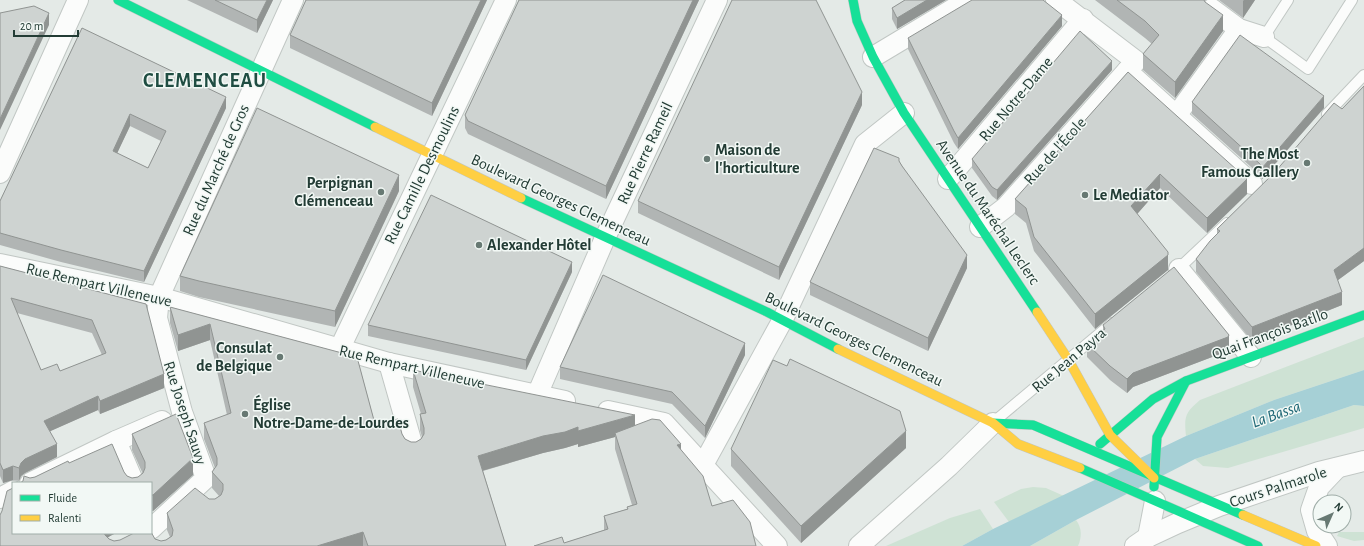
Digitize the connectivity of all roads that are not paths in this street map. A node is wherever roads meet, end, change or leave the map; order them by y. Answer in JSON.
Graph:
{"nodes":[{"id":1,"x":78,"y":0,"type":"edge"},
{"id":2,"x":118,"y":0,"type":"edge"},
{"id":3,"x":294,"y":0,"type":"edge"},
{"id":4,"x":506,"y":0,"type":"edge"},
{"id":5,"x":717,"y":0,"type":"edge"},
{"id":6,"x":853,"y":0,"type":"edge"},
{"id":7,"x":968,"y":0,"type":"edge"},
{"id":8,"x":1056,"y":0,"type":"edge"},
{"id":9,"x":1288,"y":0,"type":"edge"},
{"id":10,"x":1352,"y":0,"type":"edge"},
{"id":11,"x":1212,"y":9,"type":"edge"},
{"id":12,"x":1083,"y":19,"type":"junction"},
{"id":13,"x":1239,"y":29,"type":"junction"},
{"id":14,"x":1264,"y":37,"type":"junction"},
{"id":15,"x":873,"y":57,"type":"junction"},
{"id":16,"x":1127,"y":71,"type":"junction"},
{"id":17,"x":261,"y":72,"type":"junction"},
{"id":18,"x":1364,"y":75,"type":"edge"},
{"id":19,"x":904,"y":113,"type":"junction"},
{"id":20,"x":1176,"y":116,"type":"junction"},
{"id":21,"x":1321,"y":121,"type":"edge"},
{"id":22,"x":431,"y":155,"type":"junction"},
{"id":23,"x":0,"y":173,"type":"edge"},
{"id":24,"x":948,"y":179,"type":"junction"},
{"id":25,"x":1252,"y":184,"type":"dead end"},
{"id":26,"x":1236,"y":214,"type":"edge"},
{"id":27,"x":980,"y":227,"type":"junction"},
{"id":28,"x":605,"y":238,"type":"junction"},
{"id":29,"x":0,"y":264,"type":"edge"},
{"id":30,"x":1174,"y":273,"type":"joint"},
{"id":31,"x":159,"y":297,"type":"junction"},
{"id":32,"x":1361,"y":315,"type":"edge"},
{"id":33,"x":1117,"y":319,"type":"edge"},
{"id":34,"x":782,"y":321,"type":"junction"},
{"id":35,"x":339,"y":350,"type":"junction"},
{"id":36,"x":1251,"y":357,"type":"junction"},
{"id":37,"x":1068,"y":359,"type":"junction"},
{"id":38,"x":389,"y":363,"type":"junction"},
{"id":39,"x":1186,"y":381,"type":"junction"},
{"id":40,"x":537,"y":395,"type":"junction"},
{"id":41,"x":182,"y":412,"type":"junction"},
{"id":42,"x":992,"y":423,"type":"junction"},
{"id":43,"x":1119,"y":427,"type":"junction"},
{"id":44,"x":1110,"y":435,"type":"junction"},
{"id":45,"x":116,"y":441,"type":"junction"},
{"id":46,"x":1118,"y":443,"type":"junction"},
{"id":47,"x":413,"y":447,"type":"edge"},
{"id":48,"x":1092,"y":451,"type":"junction"},
{"id":49,"x":1364,"y":461,"type":"edge"},
{"id":50,"x":704,"y":465,"type":"junction"},
{"id":51,"x":1337,"y":468,"type":"junction"},
{"id":52,"x":1117,"y":473,"type":"junction"},
{"id":53,"x":1154,"y":478,"type":"junction"},
{"id":54,"x":32,"y":482,"type":"edge"},
{"id":55,"x":134,"y":482,"type":"edge"},
{"id":56,"x":12,"y":492,"type":"edge"},
{"id":57,"x":0,"y":498,"type":"edge"},
{"id":58,"x":1155,"y":501,"type":"junction"},
{"id":59,"x":1218,"y":505,"type":"junction"},
{"id":60,"x":1190,"y":516,"type":"junction"},
{"id":61,"x":152,"y":527,"type":"edge"},
{"id":62,"x":151,"y":534,"type":"edge"},
{"id":63,"x":1141,"y":541,"type":"edge"},
{"id":64,"x":162,"y":546,"type":"edge"},
{"id":65,"x":777,"y":546,"type":"edge"},
{"id":66,"x":859,"y":546,"type":"edge"},
{"id":67,"x":1258,"y":546,"type":"edge"},
{"id":68,"x":1316,"y":546,"type":"edge"},
{"id":69,"x":1327,"y":546,"type":"edge"}],
"edges":[{"from":1,"to":23,"type":"street"},
{"from":2,"to":17,"type":"main road","name":"Boulevard Georges Clemenceau"},
{"from":3,"to":17,"type":"street","name":"Rue du Marché de Gros"},
{"from":4,"to":22,"type":"street","name":"Rue Camille Desmoulins"},
{"from":5,"to":28,"type":"street","name":"Rue Pierre Rameil"},
{"from":6,"to":15,"type":"main road","name":"Avenue du Maréchal Leclerc"},
{"from":7,"to":15,"type":"street"},
{"from":8,"to":12,"type":"street"},
{"from":9,"to":14,"type":"lane"},
{"from":10,"to":14,"type":"lane"},
{"from":11,"to":13,"type":"street"},
{"from":12,"to":16,"type":"street"},
{"from":12,"to":24,"type":"street","name":"Rue Notre-Dame"},
{"from":13,"to":14,"type":"street"},
{"from":13,"to":20,"type":"street"},
{"from":15,"to":19,"type":"main road","name":"Avenue du Maréchal Leclerc"},
{"from":16,"to":20,"type":"street"},
{"from":16,"to":27,"type":"street","name":"Rue de l'École"},
{"from":17,"to":22,"type":"main road","name":"Boulevard Georges Clemenceau"},
{"from":17,"to":31,"type":"street","name":"Rue du Marché de Gros"},
{"from":18,"to":21,"type":"lane"},
{"from":19,"to":24,"type":"main road","name":"Avenue du Maréchal Leclerc"},
{"from":19,"to":34,"type":"street"},
{"from":20,"to":25,"type":"street"},
{"from":22,"to":28,"type":"main road","name":"Boulevard Georges Clemenceau"},
{"from":22,"to":35,"type":"street","name":"Rue Camille Desmoulins"},
{"from":24,"to":27,"type":"main road","name":"Avenue du Maréchal Leclerc"},
{"from":26,"to":30,"type":"lane"},
{"from":27,"to":37,"type":"main road","name":"Avenue du Maréchal Leclerc"},
{"from":28,"to":34,"type":"main road","name":"Boulevard Georges Clemenceau"},
{"from":28,"to":40,"type":"street","name":"Rue Pierre Rameil"},
{"from":29,"to":31,"type":"street","name":"Rue Rempart Villeneuve"},
{"from":30,"to":36,"type":"street"},
{"from":31,"to":35,"type":"street","name":"Rue Rempart Villeneuve"},
{"from":31,"to":41,"type":"street","name":"Rue Joseph Sauvy"},
{"from":32,"to":36,"type":"main road","name":"Quai François Batllo"},
{"from":33,"to":37,"type":"lane","name":"Rue Jean Payra"},
{"from":34,"to":42,"type":"main road","name":"Boulevard Georges Clemenceau"},
{"from":34,"to":50,"type":"street"},
{"from":35,"to":38,"type":"street","name":"Rue Rempart Villeneuve"},
{"from":36,"to":39,"type":"main road","name":"Quai François Batllo"},
{"from":37,"to":42,"type":"lane","name":"Rue Jean Payra"},
{"from":37,"to":44,"type":"main road","name":"Avenue du Maréchal Leclerc"},
{"from":38,"to":40,"type":"street","name":"Rue Rempart Villeneuve"},
{"from":38,"to":47,"type":"street"},
{"from":39,"to":43,"type":"main road","name":"Quai François Batllo"},
{"from":39,"to":53,"type":"main road"},
{"from":40,"to":50,"type":"street","name":"Rue Rempart Villeneuve"},
{"from":41,"to":45,"type":"street"},
{"from":41,"to":61,"type":"street","name":"Rue Joseph Sauvy"},
{"from":42,"to":48,"type":"main road"},
{"from":42,"to":52,"type":"main road"},
{"from":42,"to":66,"type":"street"},
{"from":43,"to":44,"type":"main road","name":"Quai François Batllo"},
{"from":43,"to":46,"type":"main road"},
{"from":44,"to":46,"type":"main road","name":"Avenue du Maréchal Leclerc"},
{"from":44,"to":48,"type":"main road","name":"Quai François Batllo"},
{"from":45,"to":54,"type":"street"},
{"from":45,"to":55,"type":"street"},
{"from":46,"to":52,"type":"main road"},
{"from":46,"to":53,"type":"main road","name":"Avenue du Maréchal Leclerc"},
{"from":48,"to":52,"type":"main road"},
{"from":49,"to":51,"type":"street","name":"Cours Palmarole"},
{"from":50,"to":65,"type":"street","name":"Rue Rempart Villeneuve"},
{"from":51,"to":59,"type":"street","name":"Cours Palmarole"},
{"from":51,"to":69,"type":"street","name":"Cours Palmarole"},
{"from":52,"to":53,"type":"main road"},
{"from":52,"to":58,"type":"main road"},
{"from":53,"to":58,"type":"main road"},
{"from":53,"to":59,"type":"main road"},
{"from":56,"to":57,"type":"street"},
{"from":58,"to":60,"type":"main road"},
{"from":58,"to":63,"type":"street"},
{"from":59,"to":60,"type":"street","name":"Cours Palmarole"},
{"from":59,"to":68,"type":"main road"},
{"from":60,"to":63,"type":"street","name":"Cours Palmarole"},
{"from":60,"to":67,"type":"main road"},
{"from":62,"to":64,"type":"street"}]}
